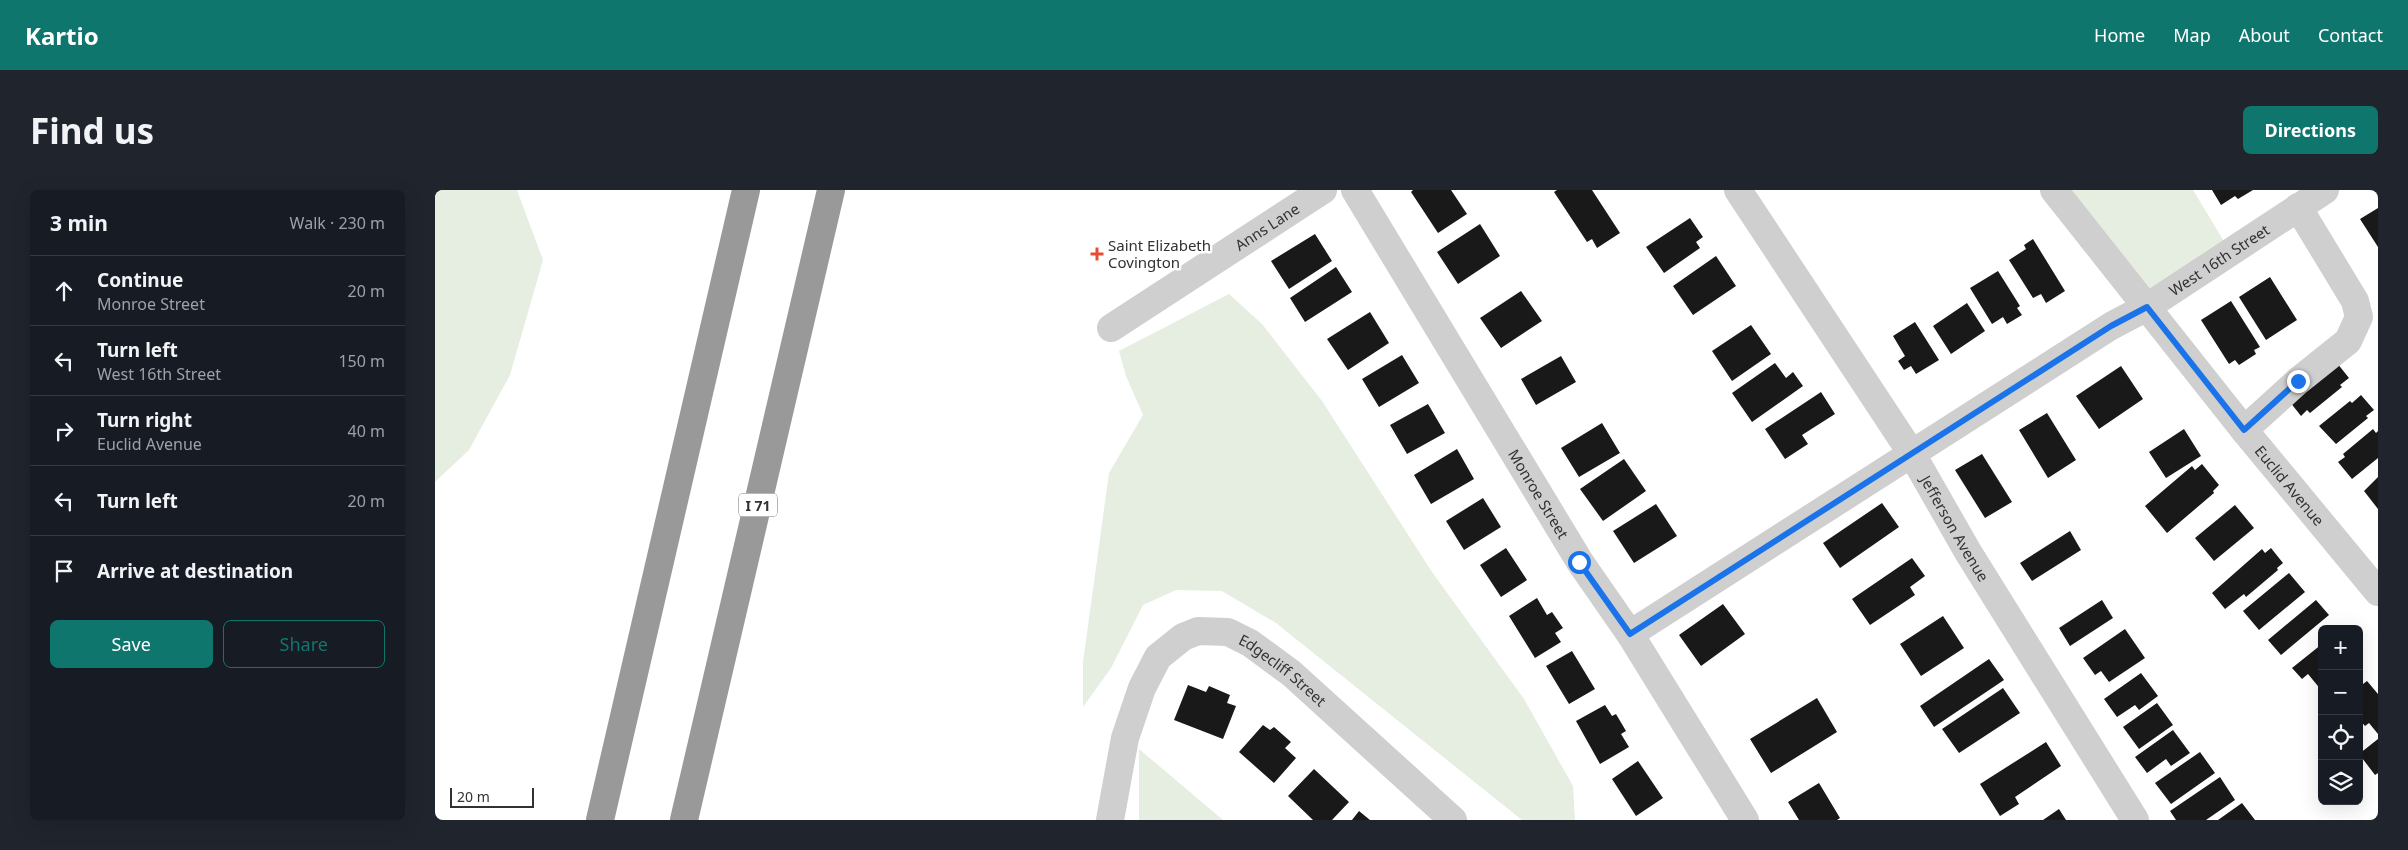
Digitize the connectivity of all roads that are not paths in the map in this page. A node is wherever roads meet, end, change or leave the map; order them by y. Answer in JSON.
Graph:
{"nodes":[{"id":1,"x":746,"y":190,"type":"edge"},
{"id":2,"x":831,"y":190,"type":"edge"},
{"id":3,"x":1323,"y":190,"type":"edge"},
{"id":4,"x":1355,"y":190,"type":"edge"},
{"id":5,"x":1738,"y":190,"type":"edge"},
{"id":6,"x":2054,"y":190,"type":"edge"},
{"id":7,"x":2325,"y":190,"type":"edge"},
{"id":8,"x":2298,"y":207,"type":"junction"},
{"id":9,"x":2147,"y":307,"type":"junction"},
{"id":10,"x":2369,"y":321,"type":"edge"},
{"id":11,"x":1111,"y":328,"type":"dead end"},
{"id":12,"x":2244,"y":430,"type":"junction"},
{"id":13,"x":1913,"y":454,"type":"junction"},
{"id":14,"x":2378,"y":592,"type":"edge"},
{"id":15,"x":1630,"y":634,"type":"junction"},
{"id":16,"x":600,"y":820,"type":"edge"},
{"id":17,"x":684,"y":820,"type":"edge"},
{"id":18,"x":1109,"y":820,"type":"edge"},
{"id":19,"x":1453,"y":820,"type":"edge"},
{"id":20,"x":1745,"y":820,"type":"edge"},
{"id":21,"x":2135,"y":820,"type":"edge"}],
"edges":[{"from":1,"to":16,"type":"highway"},
{"from":2,"to":17,"type":"highway","number":"I 71"},
{"from":3,"to":11,"type":"street","name":"Anns Lane"},
{"from":4,"to":15,"type":"street","name":"Monroe Street"},
{"from":5,"to":13,"type":"street","name":"Jefferson Avenue"},
{"from":6,"to":9,"type":"street","name":"Euclid Avenue"},
{"from":7,"to":8,"type":"street","name":"West 16th Street"},
{"from":8,"to":9,"type":"street","name":"West 16th Street"},
{"from":8,"to":10,"type":"street"},
{"from":9,"to":12,"type":"street","name":"Euclid Avenue"},
{"from":9,"to":13,"type":"street","name":"West 16th Street"},
{"from":10,"to":12,"type":"street"},
{"from":12,"to":14,"type":"street","name":"Euclid Avenue"},
{"from":13,"to":15,"type":"street","name":"West 16th Street"},
{"from":13,"to":21,"type":"street","name":"Jefferson Avenue"},
{"from":15,"to":20,"type":"street","name":"Monroe Street"},
{"from":18,"to":19,"type":"street","name":"Edgecliff Street"}]}
